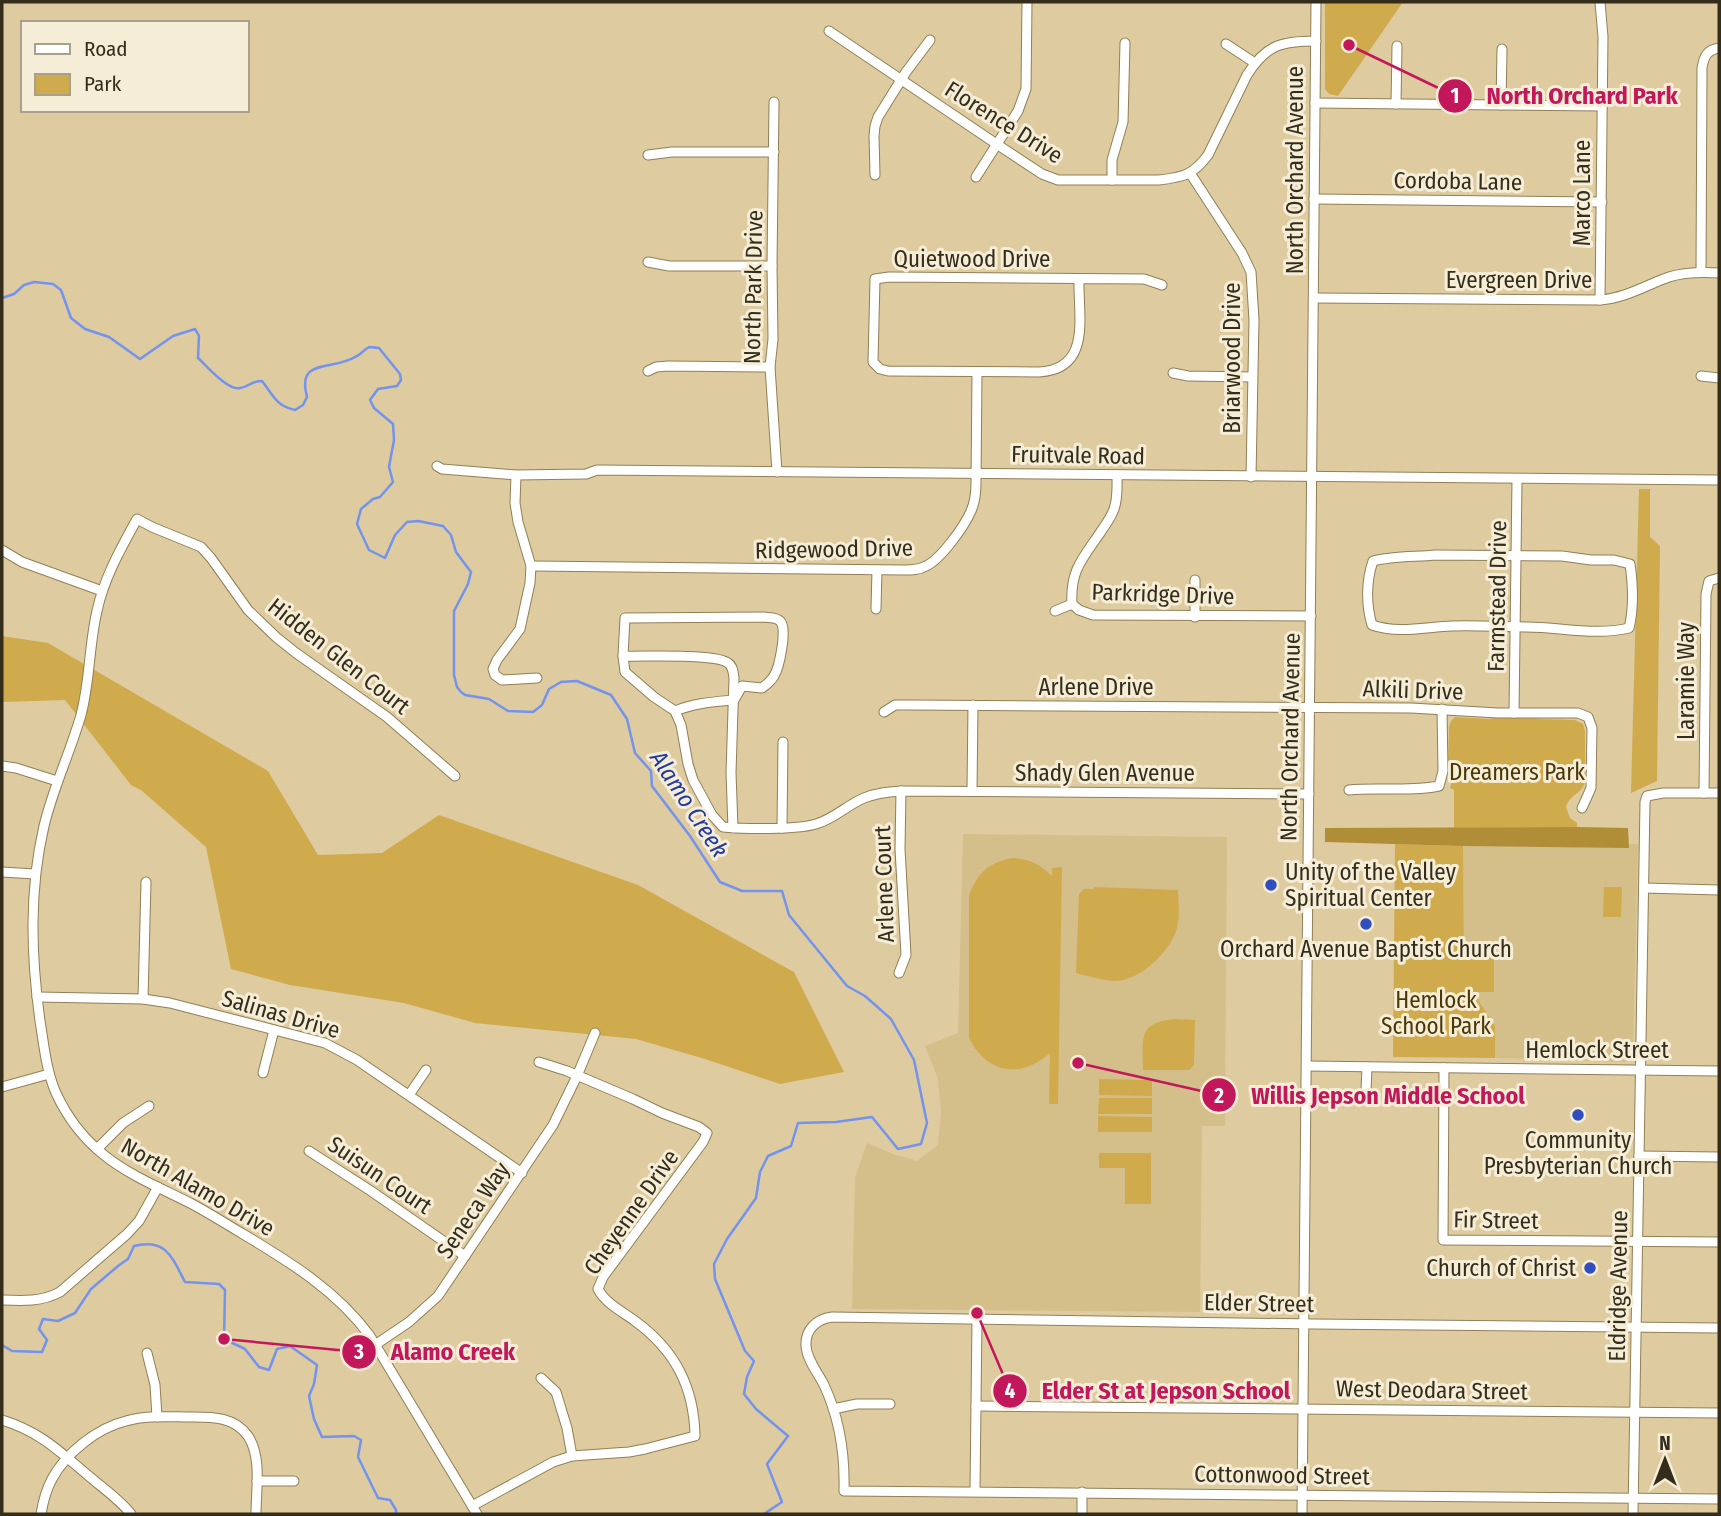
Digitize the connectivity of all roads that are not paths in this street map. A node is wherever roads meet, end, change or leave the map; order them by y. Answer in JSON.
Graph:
{"nodes":[{"id":1,"x":1027,"y":2,"type":"edge"},
{"id":2,"x":1316,"y":2,"type":"edge"},
{"id":3,"x":1600,"y":2,"type":"edge"},
{"id":4,"x":829,"y":31,"type":"dead end"},
{"id":5,"x":930,"y":40,"type":"dead end"},
{"id":6,"x":1316,"y":41,"type":"junction"},
{"id":7,"x":1125,"y":43,"type":"dead end"},
{"id":8,"x":1226,"y":44,"type":"dead end"},
{"id":9,"x":1397,"y":46,"type":"dead end"},
{"id":10,"x":1719,"y":48,"type":"edge"},
{"id":11,"x":1502,"y":49,"type":"dead end"},
{"id":12,"x":1255,"y":63,"type":"junction"},
{"id":13,"x":901,"y":79,"type":"junction"},
{"id":14,"x":774,"y":102,"type":"dead end"},
{"id":15,"x":1315,"y":103,"type":"junction"},
{"id":16,"x":1396,"y":104,"type":"junction"},
{"id":17,"x":1501,"y":105,"type":"junction"},
{"id":18,"x":1602,"y":106,"type":"junction"},
{"id":19,"x":998,"y":145,"type":"junction"},
{"id":20,"x":774,"y":152,"type":"junction"},
{"id":21,"x":648,"y":155,"type":"dead end"},
{"id":22,"x":1190,"y":173,"type":"junction"},
{"id":23,"x":875,"y":175,"type":"dead end"},
{"id":24,"x":976,"y":177,"type":"dead end"},
{"id":25,"x":1112,"y":180,"type":"junction"},
{"id":26,"x":1314,"y":199,"type":"junction"},
{"id":27,"x":1602,"y":202,"type":"junction"},
{"id":28,"x":648,"y":262,"type":"dead end"},
{"id":29,"x":772,"y":266,"type":"junction"},
{"id":30,"x":1702,"y":272,"type":"junction"},
{"id":31,"x":1719,"y":273,"type":"edge"},
{"id":32,"x":1079,"y":279,"type":"junction"},
{"id":33,"x":1162,"y":285,"type":"dead end"},
{"id":34,"x":1314,"y":298,"type":"junction"},
{"id":35,"x":1600,"y":300,"type":"junction"},
{"id":36,"x":770,"y":367,"type":"junction"},
{"id":37,"x":648,"y":371,"type":"dead end"},
{"id":38,"x":977,"y":372,"type":"junction"},
{"id":39,"x":1173,"y":373,"type":"dead end"},
{"id":40,"x":1701,"y":376,"type":"dead end"},
{"id":41,"x":1252,"y":377,"type":"junction"},
{"id":42,"x":1719,"y":378,"type":"edge"},
{"id":43,"x":437,"y":466,"type":"dead end"},
{"id":44,"x":777,"y":472,"type":"junction"},
{"id":45,"x":976,"y":473,"type":"junction"},
{"id":46,"x":516,"y":475,"type":"junction"},
{"id":47,"x":1117,"y":475,"type":"junction"},
{"id":48,"x":1251,"y":477,"type":"junction"},
{"id":49,"x":1312,"y":477,"type":"junction"},
{"id":50,"x":1517,"y":480,"type":"junction"},
{"id":51,"x":1719,"y":481,"type":"edge"},
{"id":52,"x":137,"y":519,"type":"joint"},
{"id":53,"x":2,"y":550,"type":"edge"},
{"id":54,"x":1516,"y":556,"type":"junction"},
{"id":55,"x":531,"y":566,"type":"junction"},
{"id":56,"x":877,"y":570,"type":"junction"},
{"id":57,"x":1719,"y":578,"type":"edge"},
{"id":58,"x":1195,"y":580,"type":"dead end"},
{"id":59,"x":102,"y":591,"type":"junction"},
{"id":60,"x":1072,"y":604,"type":"junction"},
{"id":61,"x":876,"y":609,"type":"dead end"},
{"id":62,"x":1055,"y":611,"type":"dead end"},
{"id":63,"x":1311,"y":616,"type":"junction"},
{"id":64,"x":1195,"y":617,"type":"junction"},
{"id":65,"x":1516,"y":627,"type":"junction"},
{"id":66,"x":623,"y":656,"type":"junction"},
{"id":67,"x":537,"y":678,"type":"dead end"},
{"id":68,"x":734,"y":700,"type":"junction"},
{"id":69,"x":973,"y":705,"type":"junction"},
{"id":70,"x":1310,"y":708,"type":"junction"},
{"id":71,"x":1442,"y":709,"type":"junction"},
{"id":72,"x":675,"y":711,"type":"junction"},
{"id":73,"x":884,"y":712,"type":"dead end"},
{"id":74,"x":1514,"y":713,"type":"junction"},
{"id":75,"x":783,"y":742,"type":"dead end"},
{"id":76,"x":2,"y":766,"type":"edge"},
{"id":77,"x":455,"y":776,"type":"dead end"},
{"id":78,"x":57,"y":781,"type":"junction"},
{"id":79,"x":1349,"y":790,"type":"dead end"},
{"id":80,"x":901,"y":791,"type":"junction"},
{"id":81,"x":972,"y":791,"type":"junction"},
{"id":82,"x":1704,"y":793,"type":"junction"},
{"id":83,"x":1719,"y":793,"type":"edge"},
{"id":84,"x":1309,"y":794,"type":"junction"},
{"id":85,"x":1582,"y":808,"type":"dead end"},
{"id":86,"x":733,"y":828,"type":"junction"},
{"id":87,"x":782,"y":828,"type":"junction"},
{"id":88,"x":2,"y":872,"type":"edge"},
{"id":89,"x":35,"y":874,"type":"junction"},
{"id":90,"x":146,"y":882,"type":"dead end"},
{"id":91,"x":1644,"y":888,"type":"junction"},
{"id":92,"x":1719,"y":890,"type":"edge"},
{"id":93,"x":899,"y":973,"type":"dead end"},
{"id":94,"x":37,"y":997,"type":"junction"},
{"id":95,"x":143,"y":999,"type":"junction"},
{"id":96,"x":274,"y":1030,"type":"junction"},
{"id":97,"x":595,"y":1032,"type":"dead end"},
{"id":98,"x":539,"y":1062,"type":"dead end"},
{"id":99,"x":1307,"y":1066,"type":"junction"},
{"id":100,"x":1367,"y":1067,"type":"junction"},
{"id":101,"x":1444,"y":1068,"type":"junction"},
{"id":102,"x":426,"y":1070,"type":"dead end"},
{"id":103,"x":1640,"y":1070,"type":"junction"},
{"id":104,"x":1719,"y":1071,"type":"edge"},
{"id":105,"x":263,"y":1073,"type":"dead end"},
{"id":106,"x":49,"y":1074,"type":"junction"},
{"id":107,"x":577,"y":1076,"type":"junction"},
{"id":108,"x":2,"y":1087,"type":"edge"},
{"id":109,"x":409,"y":1096,"type":"junction"},
{"id":110,"x":1362,"y":1101,"type":"dead end"},
{"id":111,"x":149,"y":1106,"type":"dead end"},
{"id":112,"x":97,"y":1149,"type":"junction"},
{"id":113,"x":309,"y":1151,"type":"dead end"},
{"id":114,"x":1639,"y":1156,"type":"junction"},
{"id":115,"x":1719,"y":1157,"type":"edge"},
{"id":116,"x":522,"y":1173,"type":"junction"},
{"id":117,"x":158,"y":1187,"type":"junction"},
{"id":118,"x":1638,"y":1241,"type":"junction"},
{"id":119,"x":1719,"y":1242,"type":"edge"},
{"id":120,"x":465,"y":1256,"type":"junction"},
{"id":121,"x":2,"y":1300,"type":"edge"},
{"id":122,"x":977,"y":1318,"type":"junction"},
{"id":123,"x":1304,"y":1324,"type":"junction"},
{"id":124,"x":1637,"y":1327,"type":"junction"},
{"id":125,"x":1719,"y":1328,"type":"edge"},
{"id":126,"x":375,"y":1345,"type":"junction"},
{"id":127,"x":147,"y":1353,"type":"dead end"},
{"id":128,"x":541,"y":1378,"type":"dead end"},
{"id":129,"x":890,"y":1404,"type":"dead end"},
{"id":130,"x":976,"y":1406,"type":"junction"},
{"id":131,"x":833,"y":1409,"type":"junction"},
{"id":132,"x":1303,"y":1409,"type":"junction"},
{"id":133,"x":1634,"y":1412,"type":"junction"},
{"id":134,"x":1719,"y":1413,"type":"edge"},
{"id":135,"x":157,"y":1418,"type":"junction"},
{"id":136,"x":2,"y":1420,"type":"edge"},
{"id":137,"x":572,"y":1457,"type":"junction"},
{"id":138,"x":67,"y":1458,"type":"junction"},
{"id":139,"x":257,"y":1481,"type":"junction"},
{"id":140,"x":294,"y":1481,"type":"dead end"},
{"id":141,"x":975,"y":1491,"type":"junction"},
{"id":142,"x":1082,"y":1492,"type":"junction"},
{"id":143,"x":1302,"y":1494,"type":"junction"},
{"id":144,"x":1633,"y":1497,"type":"junction"},
{"id":145,"x":1719,"y":1499,"type":"edge"},
{"id":146,"x":475,"y":1510,"type":"edge"},
{"id":147,"x":41,"y":1514,"type":"edge"},
{"id":148,"x":131,"y":1514,"type":"edge"},
{"id":149,"x":256,"y":1514,"type":"edge"},
{"id":150,"x":1082,"y":1514,"type":"edge"},
{"id":151,"x":1302,"y":1514,"type":"edge"},
{"id":152,"x":1633,"y":1514,"type":"edge"}],
"edges":[{"from":1,"to":19,"type":"street"},
{"from":2,"to":6,"type":"street","name":"North Orchard Avenue"},
{"from":3,"to":18,"type":"street","name":"Marco Lane"},
{"from":4,"to":13,"type":"street","name":"Florence Drive"},
{"from":5,"to":13,"type":"street"},
{"from":6,"to":12,"type":"street"},
{"from":6,"to":15,"type":"street","name":"North Orchard Avenue"},
{"from":7,"to":25,"type":"street"},
{"from":8,"to":12,"type":"street"},
{"from":9,"to":16,"type":"street"},
{"from":10,"to":30,"type":"street"},
{"from":11,"to":17,"type":"street"},
{"from":12,"to":22,"type":"street"},
{"from":13,"to":19,"type":"street","name":"Florence Drive"},
{"from":13,"to":23,"type":"street"},
{"from":14,"to":20,"type":"street","name":"North Park Drive"},
{"from":15,"to":16,"type":"street"},
{"from":15,"to":26,"type":"street","name":"North Orchard Avenue"},
{"from":16,"to":17,"type":"street"},
{"from":17,"to":18,"type":"street"},
{"from":18,"to":27,"type":"street","name":"Marco Lane"},
{"from":19,"to":24,"type":"street"},
{"from":19,"to":25,"type":"street","name":"Florence Drive"},
{"from":20,"to":21,"type":"street"},
{"from":20,"to":29,"type":"street","name":"North Park Drive"},
{"from":22,"to":25,"type":"street","name":"Florence Drive"},
{"from":22,"to":41,"type":"street","name":"Briarwood Drive"},
{"from":26,"to":27,"type":"street","name":"Cordoba Lane"},
{"from":26,"to":34,"type":"street","name":"North Orchard Avenue"},
{"from":27,"to":35,"type":"street","name":"Marco Lane"},
{"from":28,"to":29,"type":"street"},
{"from":29,"to":36,"type":"street","name":"North Park Drive"},
{"from":30,"to":31,"type":"street","name":"Evergreen Drive"},
{"from":30,"to":35,"type":"street","name":"Evergreen Drive"},
{"from":32,"to":33,"type":"street"},
{"from":32,"to":38,"type":"street","name":"Quietwood Drive"},
{"from":32,"to":38,"type":"street","name":"Quietwood Drive"},
{"from":34,"to":35,"type":"street","name":"Evergreen Drive"},
{"from":34,"to":49,"type":"street","name":"North Orchard Avenue"},
{"from":36,"to":37,"type":"street"},
{"from":36,"to":44,"type":"street","name":"North Park Drive"},
{"from":38,"to":45,"type":"street","name":"Ridgewood Drive"},
{"from":39,"to":41,"type":"street"},
{"from":40,"to":42,"type":"street"},
{"from":41,"to":48,"type":"street","name":"Briarwood Drive"},
{"from":43,"to":46,"type":"street","name":"Fruitvale Road"},
{"from":44,"to":45,"type":"street","name":"Fruitvale Road"},
{"from":44,"to":46,"type":"street","name":"Fruitvale Road"},
{"from":45,"to":47,"type":"street","name":"Fruitvale Road"},
{"from":45,"to":56,"type":"street","name":"Ridgewood Drive"},
{"from":46,"to":55,"type":"street"},
{"from":47,"to":48,"type":"street","name":"Fruitvale Road"},
{"from":47,"to":60,"type":"street","name":"Parkridge Drive"},
{"from":48,"to":49,"type":"street","name":"Fruitvale Road"},
{"from":49,"to":50,"type":"street","name":"Fruitvale Road"},
{"from":49,"to":63,"type":"street","name":"North Orchard Avenue"},
{"from":50,"to":51,"type":"street","name":"Fruitvale Road"},
{"from":50,"to":54,"type":"street","name":"Farmstead Drive"},
{"from":52,"to":59,"type":"street","name":"North Alamo Drive"},
{"from":52,"to":77,"type":"street","name":"Hidden Glen Court"},
{"from":53,"to":59,"type":"street"},
{"from":54,"to":65,"type":"street","name":"Farmstead Drive"},
{"from":54,"to":65,"type":"street"},
{"from":54,"to":65,"type":"street"},
{"from":55,"to":56,"type":"street","name":"Ridgewood Drive"},
{"from":55,"to":67,"type":"street"},
{"from":56,"to":61,"type":"street"},
{"from":57,"to":82,"type":"street","name":"Laramie Way"},
{"from":58,"to":64,"type":"street"},
{"from":59,"to":78,"type":"street","name":"North Alamo Drive"},
{"from":60,"to":62,"type":"street"},
{"from":60,"to":64,"type":"street","name":"Parkridge Drive"},
{"from":63,"to":64,"type":"street","name":"Parkridge Drive"},
{"from":63,"to":70,"type":"street","name":"North Orchard Avenue"},
{"from":65,"to":74,"type":"street","name":"Farmstead Drive"},
{"from":66,"to":68,"type":"street"},
{"from":66,"to":68,"type":"street"},
{"from":66,"to":72,"type":"street"},
{"from":68,"to":72,"type":"street"},
{"from":68,"to":86,"type":"street"},
{"from":69,"to":70,"type":"street","name":"Arlene Drive"},
{"from":69,"to":73,"type":"street","name":"Arlene Drive"},
{"from":69,"to":81,"type":"street"},
{"from":70,"to":71,"type":"street","name":"Alkili Drive"},
{"from":70,"to":84,"type":"street","name":"North Orchard Avenue"},
{"from":71,"to":74,"type":"street","name":"Alkili Drive"},
{"from":71,"to":79,"type":"street"},
{"from":72,"to":86,"type":"street"},
{"from":74,"to":85,"type":"street","name":"Alkili Drive"},
{"from":75,"to":87,"type":"street"},
{"from":76,"to":78,"type":"street"},
{"from":78,"to":89,"type":"street","name":"North Alamo Drive"},
{"from":80,"to":81,"type":"street","name":"Shady Glen Avenue"},
{"from":80,"to":87,"type":"street","name":"Shady Glen Avenue"},
{"from":80,"to":93,"type":"street","name":"Arlene Court"},
{"from":81,"to":84,"type":"street","name":"Shady Glen Avenue"},
{"from":82,"to":83,"type":"street","name":"Eldridge Avenue"},
{"from":82,"to":91,"type":"street","name":"Eldridge Avenue"},
{"from":84,"to":99,"type":"street","name":"North Orchard Avenue"},
{"from":86,"to":87,"type":"street","name":"Shady Glen Avenue"},
{"from":88,"to":89,"type":"street"},
{"from":89,"to":94,"type":"street","name":"North Alamo Drive"},
{"from":90,"to":95,"type":"street"},
{"from":91,"to":92,"type":"street"},
{"from":91,"to":103,"type":"street","name":"Eldridge Avenue"},
{"from":94,"to":95,"type":"street","name":"Salinas Drive"},
{"from":94,"to":106,"type":"street","name":"North Alamo Drive"},
{"from":95,"to":96,"type":"street","name":"Salinas Drive"},
{"from":96,"to":105,"type":"street"},
{"from":96,"to":109,"type":"street","name":"Salinas Drive"},
{"from":97,"to":107,"type":"street","name":"Seneca Way"},
{"from":98,"to":107,"type":"street"},
{"from":99,"to":100,"type":"street","name":"Hemlock Street"},
{"from":99,"to":123,"type":"street","name":"North Orchard Avenue"},
{"from":100,"to":101,"type":"street","name":"Hemlock Street"},
{"from":100,"to":110,"type":"street"},
{"from":101,"to":103,"type":"street","name":"Hemlock Street"},
{"from":101,"to":118,"type":"street","name":"Fir Street"},
{"from":102,"to":109,"type":"street"},
{"from":103,"to":104,"type":"street","name":"Hemlock Street"},
{"from":103,"to":114,"type":"street","name":"Eldridge Avenue"},
{"from":106,"to":108,"type":"street"},
{"from":106,"to":112,"type":"street","name":"North Alamo Drive"},
{"from":107,"to":116,"type":"street","name":"Seneca Way"},
{"from":107,"to":137,"type":"street","name":"Cheyenne Drive"},
{"from":109,"to":116,"type":"street","name":"Salinas Drive"},
{"from":111,"to":112,"type":"street"},
{"from":112,"to":117,"type":"street","name":"North Alamo Drive"},
{"from":113,"to":120,"type":"street","name":"Suisun Court"},
{"from":114,"to":115,"type":"street"},
{"from":114,"to":118,"type":"street","name":"Eldridge Avenue"},
{"from":116,"to":120,"type":"street","name":"Seneca Way"},
{"from":117,"to":121,"type":"street"},
{"from":117,"to":126,"type":"street","name":"North Alamo Drive"},
{"from":118,"to":119,"type":"street","name":"Fir Street"},
{"from":118,"to":124,"type":"street","name":"Eldridge Avenue"},
{"from":120,"to":126,"type":"street","name":"Seneca Way"},
{"from":122,"to":123,"type":"street","name":"Elder Street"},
{"from":122,"to":130,"type":"street"},
{"from":122,"to":131,"type":"street","name":"Elder Street"},
{"from":123,"to":124,"type":"street","name":"Elder Street"},
{"from":123,"to":132,"type":"street","name":"North Orchard Avenue"},
{"from":124,"to":125,"type":"street","name":"Elder Street"},
{"from":124,"to":133,"type":"street","name":"Eldridge Avenue"},
{"from":126,"to":146,"type":"street","name":"North Alamo Drive"},
{"from":127,"to":135,"type":"street"},
{"from":128,"to":137,"type":"street"},
{"from":129,"to":131,"type":"street"},
{"from":130,"to":132,"type":"street","name":"West Deodara Street"},
{"from":130,"to":141,"type":"street"},
{"from":131,"to":141,"type":"street","name":"Cottonwood Street"},
{"from":132,"to":133,"type":"street","name":"West Deodara Street"},
{"from":132,"to":143,"type":"street","name":"North Orchard Avenue"},
{"from":133,"to":134,"type":"street","name":"West Deodara Street"},
{"from":133,"to":144,"type":"street","name":"Eldridge Avenue"},
{"from":135,"to":138,"type":"street"},
{"from":135,"to":139,"type":"street"},
{"from":136,"to":138,"type":"street"},
{"from":137,"to":146,"type":"street","name":"Cheyenne Drive"},
{"from":138,"to":147,"type":"street"},
{"from":138,"to":148,"type":"street"},
{"from":139,"to":140,"type":"street"},
{"from":139,"to":149,"type":"street"},
{"from":141,"to":142,"type":"street","name":"Cottonwood Street"},
{"from":142,"to":143,"type":"street","name":"Cottonwood Street"},
{"from":142,"to":150,"type":"street"},
{"from":143,"to":144,"type":"street","name":"Cottonwood Street"},
{"from":143,"to":151,"type":"street","name":"North Orchard Avenue"},
{"from":144,"to":145,"type":"street","name":"Cottonwood Street"},
{"from":144,"to":152,"type":"street","name":"Eldridge Avenue"}]}
